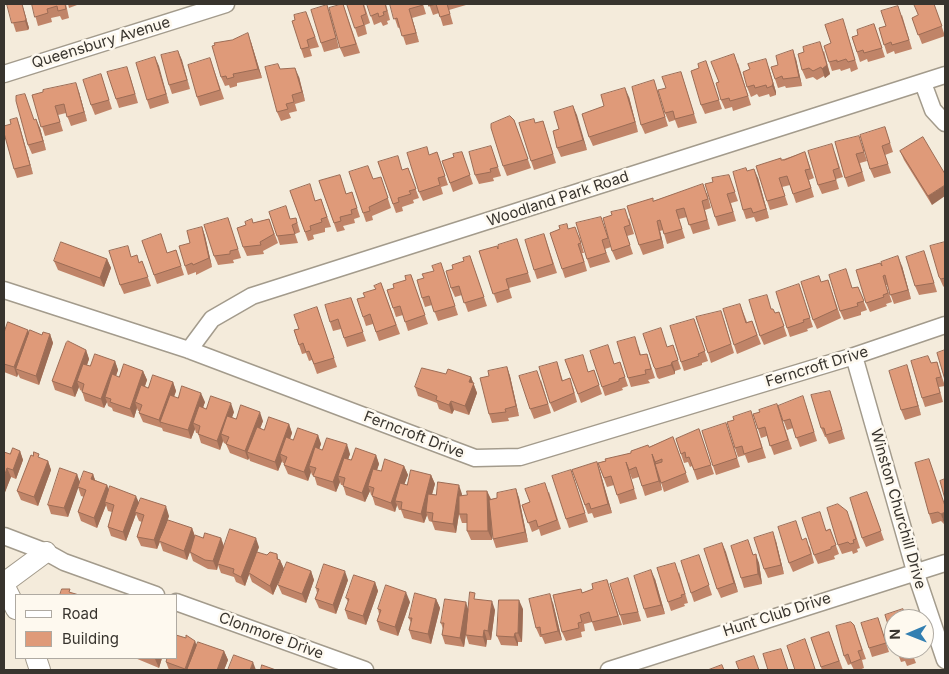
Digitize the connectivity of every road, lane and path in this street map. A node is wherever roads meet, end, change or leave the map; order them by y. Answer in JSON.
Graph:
{"nodes":[{"id":1,"x":226,"y":4,"type":"edge"},
{"id":2,"x":4,"y":74,"type":"edge"},
{"id":3,"x":945,"y":75,"type":"edge"},
{"id":4,"x":923,"y":83,"type":"junction"},
{"id":5,"x":945,"y":123,"type":"edge"},
{"id":6,"x":4,"y":290,"type":"edge"},
{"id":7,"x":945,"y":325,"type":"edge"},
{"id":8,"x":189,"y":350,"type":"junction"},
{"id":9,"x":854,"y":356,"type":"junction"},
{"id":10,"x":4,"y":536,"type":"edge"},
{"id":11,"x":46,"y":552,"type":"junction"},
{"id":12,"x":945,"y":562,"type":"edge"},
{"id":13,"x":915,"y":571,"type":"junction"},
{"id":14,"x":4,"y":584,"type":"edge"},
{"id":15,"x":153,"y":594,"type":"edge"},
{"id":16,"x":178,"y":603,"type":"edge"},
{"id":17,"x":15,"y":607,"type":"edge"},
{"id":18,"x":945,"y":660,"type":"edge"},
{"id":19,"x":365,"y":670,"type":"edge"},
{"id":20,"x":609,"y":670,"type":"edge"}],
"edges":[{"from":1,"to":2,"type":"street","name":"Queensbury Avenue"},
{"from":3,"to":4,"type":"street","name":"Woodland Park Road"},
{"from":4,"to":5,"type":"street"},
{"from":4,"to":8,"type":"street","name":"Woodland Park Road"},
{"from":6,"to":8,"type":"street","name":"Ferncroft Drive"},
{"from":7,"to":9,"type":"street","name":"Ferncroft Drive"},
{"from":8,"to":9,"type":"street","name":"Ferncroft Drive"},
{"from":9,"to":13,"type":"street","name":"Winston Churchill Drive"},
{"from":10,"to":11,"type":"street"},
{"from":11,"to":14,"type":"street"},
{"from":11,"to":15,"type":"street"},
{"from":12,"to":13,"type":"street","name":"Hunt Club Drive"},
{"from":13,"to":18,"type":"street","name":"Winston Churchill Drive"},
{"from":13,"to":20,"type":"street","name":"Hunt Club Drive"},
{"from":14,"to":17,"type":"street"},
{"from":16,"to":19,"type":"street","name":"Clonmore Drive"}]}
